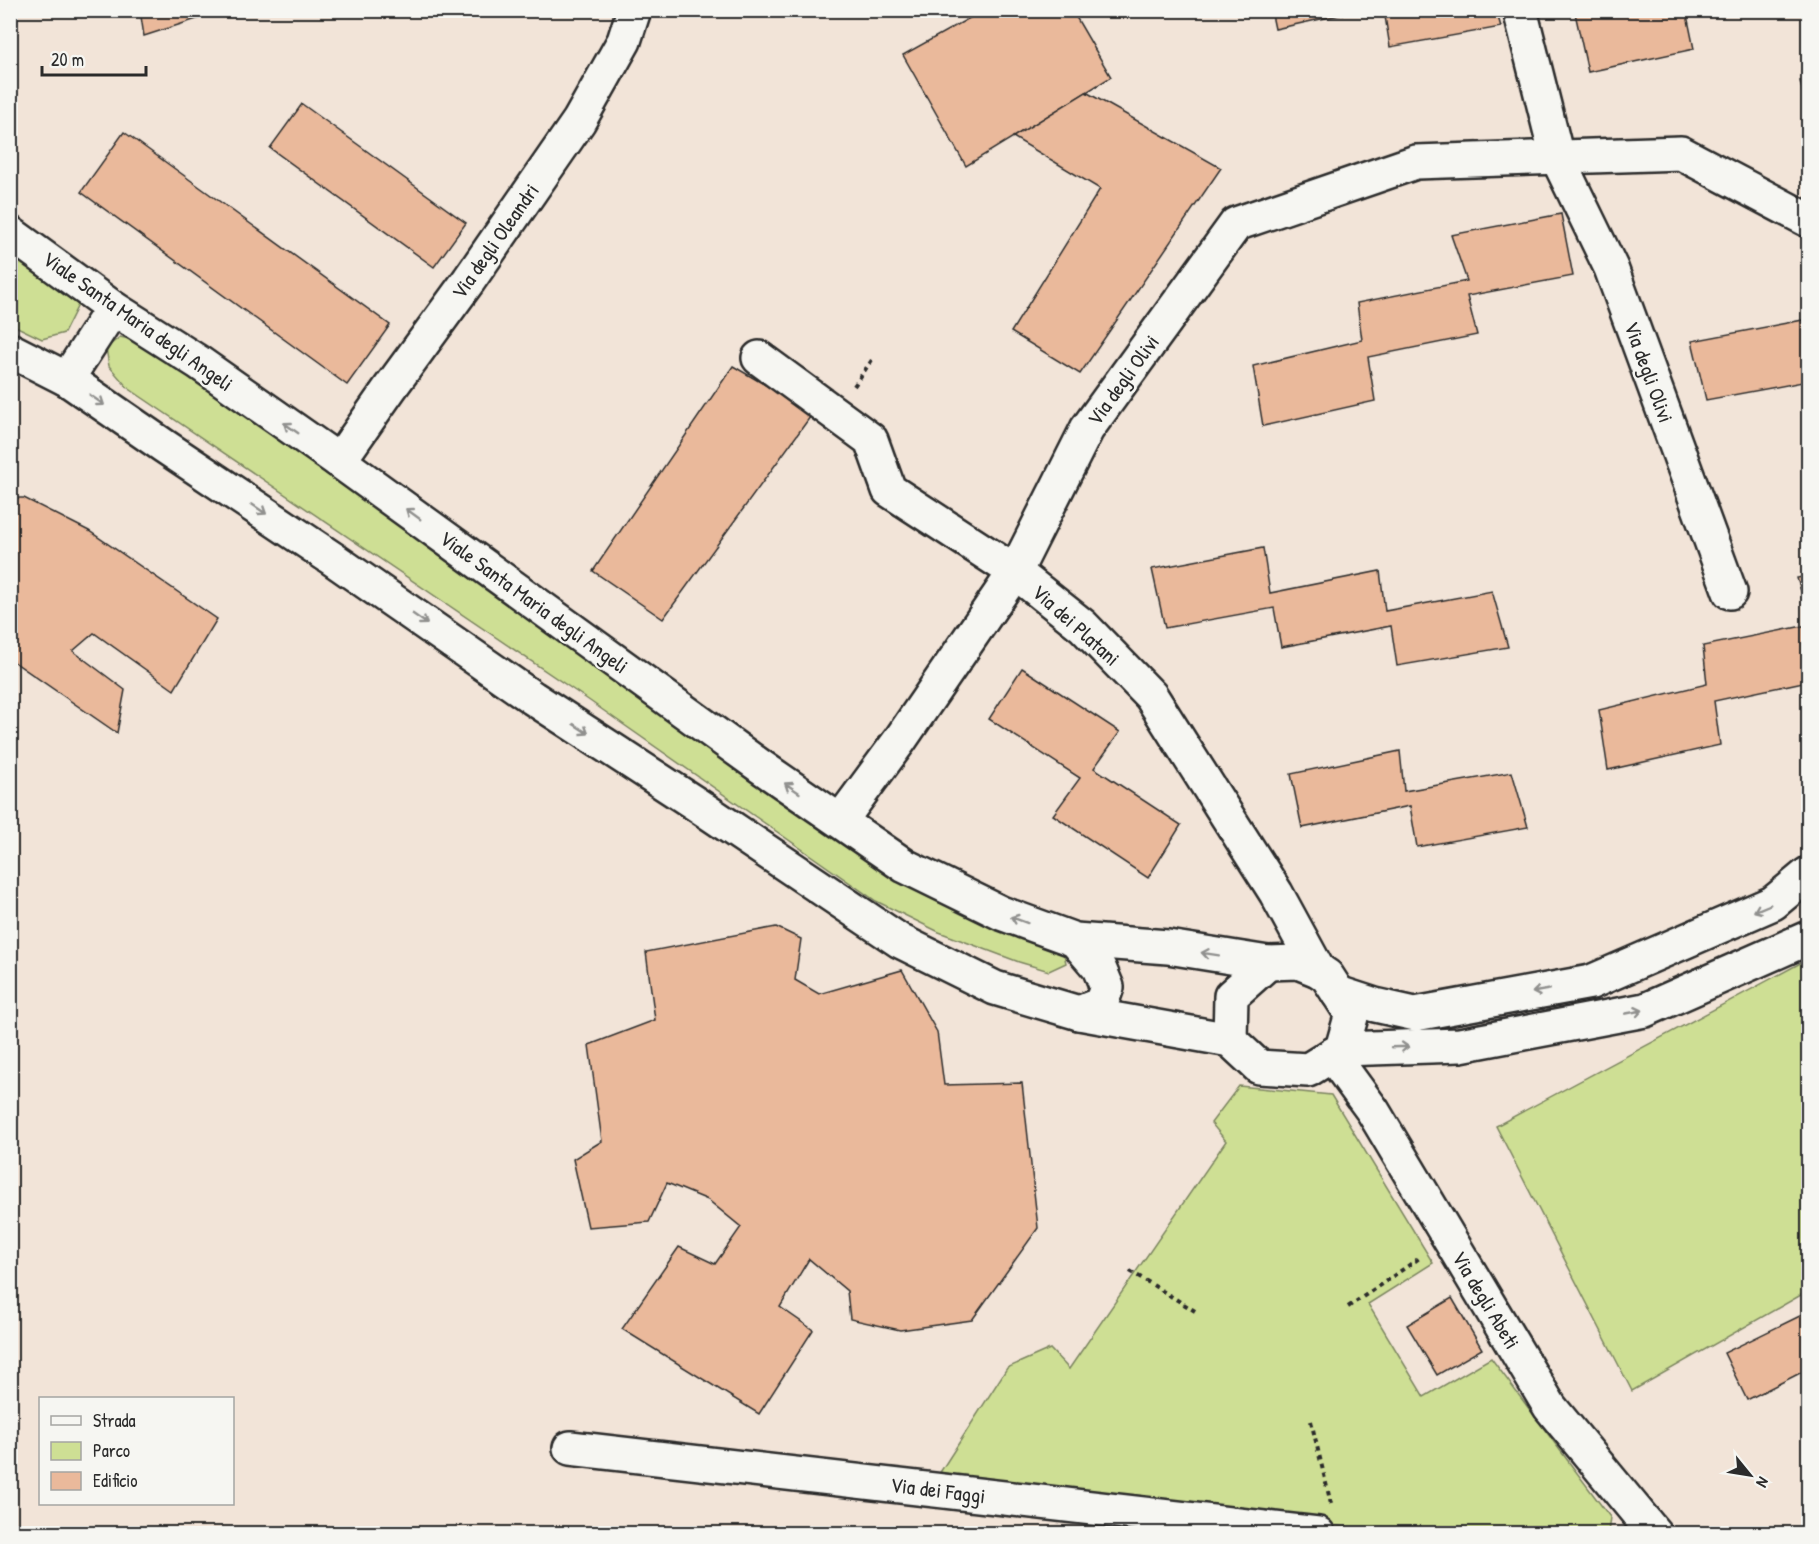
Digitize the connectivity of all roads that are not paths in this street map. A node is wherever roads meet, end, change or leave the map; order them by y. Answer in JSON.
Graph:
{"nodes":[{"id":1,"x":634,"y":10,"type":"edge"},
{"id":2,"x":1520,"y":10,"type":"edge"},
{"id":3,"x":1557,"y":157,"type":"junction"},
{"id":4,"x":1809,"y":220,"type":"edge"},
{"id":5,"x":10,"y":233,"type":"edge"},
{"id":6,"x":112,"y":308,"type":"junction"},
{"id":7,"x":10,"y":350,"type":"edge"},
{"id":8,"x":759,"y":358,"type":"dead end"},
{"id":9,"x":67,"y":379,"type":"junction"},
{"id":10,"x":339,"y":461,"type":"junction"},
{"id":11,"x":1015,"y":572,"type":"junction"},
{"id":12,"x":1730,"y":592,"type":"dead end"},
{"id":13,"x":841,"y":820,"type":"junction"},
{"id":14,"x":1809,"y":874,"type":"edge"},
{"id":15,"x":1809,"y":938,"type":"edge"},
{"id":16,"x":1075,"y":940,"type":"junction"},
{"id":17,"x":1268,"y":963,"type":"junction"},
{"id":18,"x":1328,"y":981,"type":"junction"},
{"id":19,"x":1591,"y":982,"type":"junction"},
{"id":20,"x":1079,"y":1013,"type":"junction"},
{"id":21,"x":1592,"y":1020,"type":"junction"},
{"id":22,"x":1230,"y":1040,"type":"junction"},
{"id":23,"x":1337,"y":1052,"type":"junction"},
{"id":24,"x":570,"y":1448,"type":"dead end"},
{"id":25,"x":1316,"y":1527,"type":"edge"},
{"id":26,"x":1655,"y":1533,"type":"edge"}],
"edges":[{"from":1,"to":10,"type":"street","name":"Via degli Oleandri"},
{"from":2,"to":3,"type":"street","name":"Via degli Olivi"},
{"from":3,"to":4,"type":"street","name":"Via degli Olivi"},
{"from":3,"to":11,"type":"street","name":"Via degli Olivi"},
{"from":3,"to":12,"type":"street","name":"Via degli Olivi"},
{"from":5,"to":6,"type":"street","name":"Viale Santa Maria degli Angeli"},
{"from":6,"to":9,"type":"street","name":"Viale Santa Maria degli Angeli"},
{"from":10,"to":6,"type":"street","name":"Viale Santa Maria degli Angeli","one_way":true},
{"from":7,"to":9,"type":"street"},
{"from":8,"to":11,"type":"street","name":"Via dei Platani"},
{"from":9,"to":20,"type":"street","one_way":true},
{"from":13,"to":10,"type":"street","name":"Viale Santa Maria degli Angeli","one_way":true},
{"from":11,"to":13,"type":"street","name":"Via degli Olivi"},
{"from":11,"to":18,"type":"street","name":"Via dei Platani"},
{"from":16,"to":13,"type":"street","name":"Viale Santa Maria degli Angeli","one_way":true},
{"from":14,"to":19,"type":"street","name":"Viale Santa Maria degli Angeli","one_way":true},
{"from":21,"to":15,"type":"street","one_way":true},
{"from":17,"to":16,"type":"street","name":"Viale Santa Maria degli Angeli","one_way":true},
{"from":16,"to":20,"type":"street","name":"Viale Santa Maria degli Angeli"},
{"from":17,"to":18,"type":"street","name":"Viale Santa Maria degli Angeli"},
{"from":17,"to":22,"type":"street"},
{"from":19,"to":18,"type":"street","name":"Viale Santa Maria degli Angeli","one_way":true},
{"from":18,"to":23,"type":"street"},
{"from":19,"to":21,"type":"street"},
{"from":20,"to":22,"type":"street"},
{"from":23,"to":21,"type":"street","one_way":true},
{"from":22,"to":23,"type":"street"},
{"from":23,"to":26,"type":"street","name":"Via degli Abeti"},
{"from":24,"to":25,"type":"street","name":"Via dei Faggi"}]}
